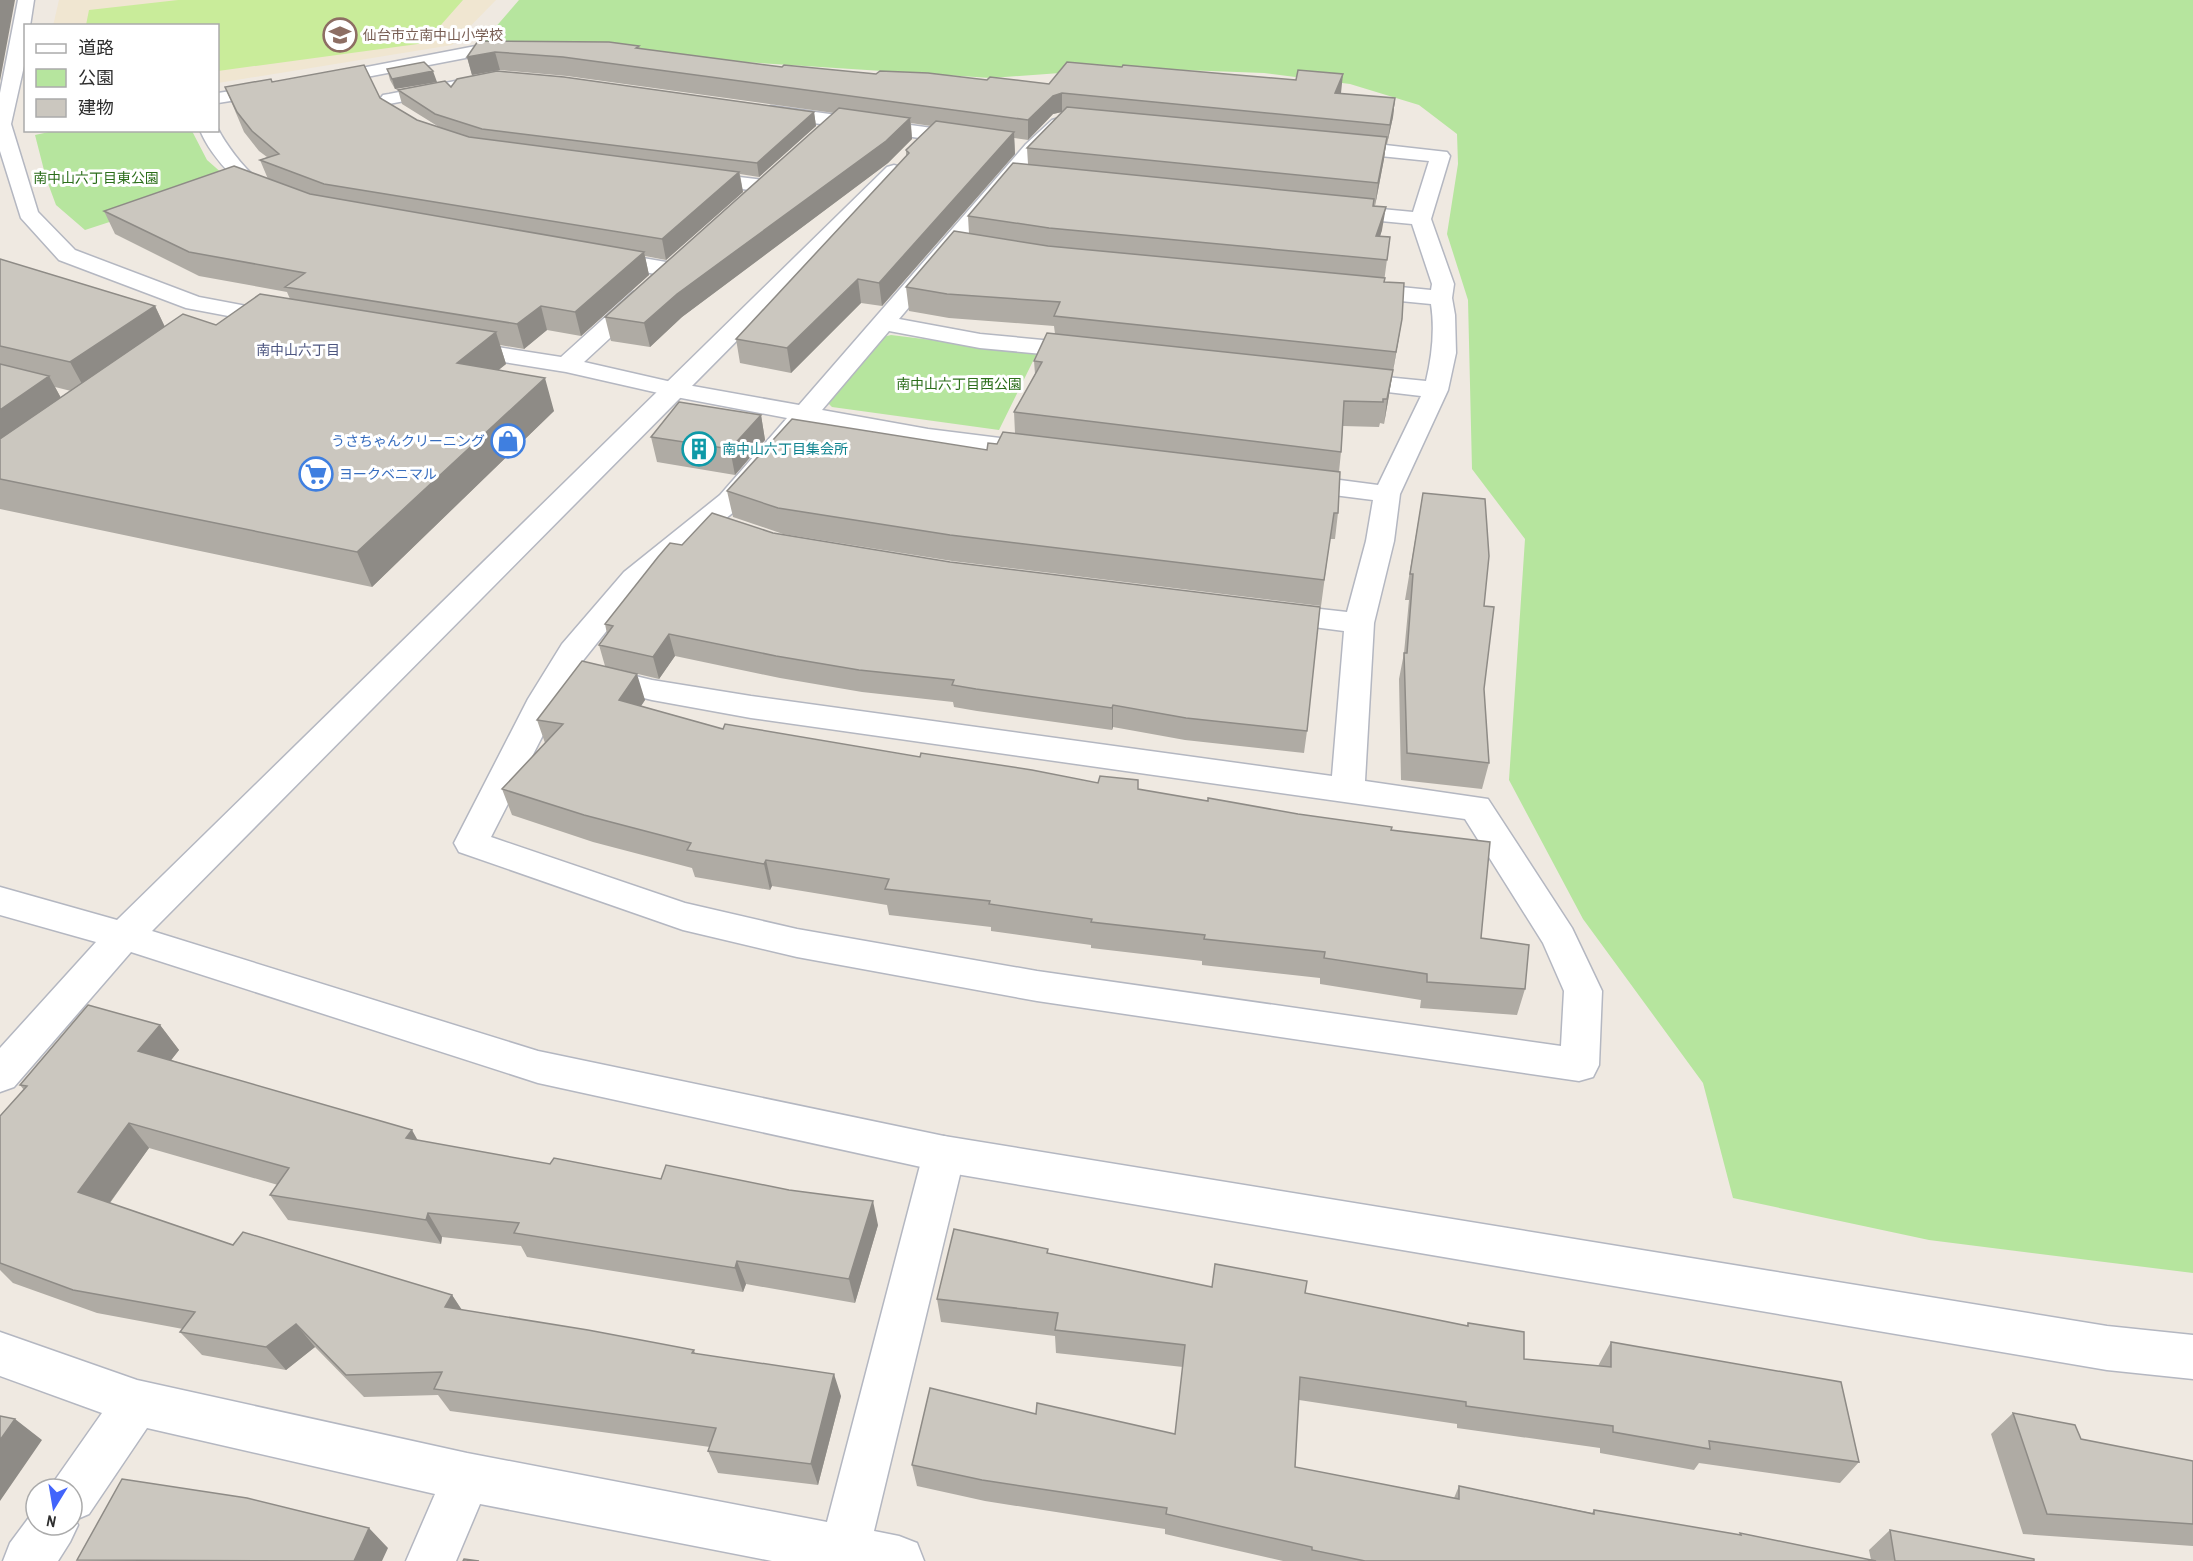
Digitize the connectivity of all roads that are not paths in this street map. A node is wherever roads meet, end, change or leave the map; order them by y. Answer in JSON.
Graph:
{"nodes":[{"id":1,"x":20,"y":7,"type":"edge"},
{"id":2,"x":535,"y":49,"type":"edge"},
{"id":3,"x":8,"y":64,"type":"edge"},
{"id":4,"x":375,"y":71,"type":"junction"},
{"id":5,"x":511,"y":78,"type":"edge"},
{"id":6,"x":219,"y":98,"type":"edge"},
{"id":7,"x":389,"y":99,"type":"junction"},
{"id":8,"x":754,"y":109,"type":"edge"},
{"id":9,"x":403,"y":116,"type":"edge"},
{"id":10,"x":836,"y":121,"type":"junction"},
{"id":11,"x":1074,"y":121,"type":"edge"},
{"id":12,"x":1,"y":124,"type":"edge"},
{"id":13,"x":210,"y":132,"type":"edge"},
{"id":14,"x":932,"y":134,"type":"junction"},
{"id":15,"x":820,"y":135,"type":"edge"},
{"id":16,"x":992,"y":142,"type":"edge"},
{"id":17,"x":1322,"y":145,"type":"edge"},
{"id":18,"x":780,"y":172,"type":"edge"},
{"id":19,"x":682,"y":176,"type":"edge"},
{"id":20,"x":10,"y":183,"type":"edge"},
{"id":21,"x":764,"y":186,"type":"junction"},
{"id":22,"x":294,"y":199,"type":"edge"},
{"id":23,"x":747,"y":202,"type":"edge"},
{"id":24,"x":1315,"y":208,"type":"edge"},
{"id":25,"x":1421,"y":219,"type":"junction"},
{"id":26,"x":579,"y":254,"type":"edge"},
{"id":27,"x":688,"y":255,"type":"edge"},
{"id":28,"x":672,"y":270,"type":"junction"},
{"id":29,"x":1334,"y":288,"type":"edge"},
{"id":30,"x":1441,"y":298,"type":"junction"},
{"id":31,"x":229,"y":310,"type":"junction"},
{"id":32,"x":306,"y":323,"type":"edge"},
{"id":33,"x":884,"y":324,"type":"junction"},
{"id":34,"x":200,"y":330,"type":"edge"},
{"id":35,"x":436,"y":344,"type":"edge"},
{"id":36,"x":1104,"y":353,"type":"edge"},
{"id":37,"x":566,"y":365,"type":"junction"},
{"id":38,"x":1321,"y":377,"type":"edge"},
{"id":39,"x":676,"y":390,"type":"junction"},
{"id":40,"x":1436,"y":390,"type":"junction"},
{"id":41,"x":805,"y":415,"type":"junction"},
{"id":42,"x":1058,"y":453,"type":"edge"},
{"id":43,"x":1270,"y":479,"type":"edge"},
{"id":44,"x":1387,"y":494,"type":"junction"},
{"id":45,"x":707,"y":520,"type":"junction"},
{"id":46,"x":737,"y":530,"type":"edge"},
{"id":47,"x":1254,"y":610,"type":"edge"},
{"id":48,"x":1359,"y":623,"type":"junction"},
{"id":49,"x":562,"y":668,"type":"junction"},
{"id":50,"x":1348,"y":790,"type":"junction"},
{"id":51,"x":0,"y":901,"type":"edge"},
{"id":52,"x":124,"y":936,"type":"junction"},
{"id":53,"x":0,"y":1075,"type":"edge"},
{"id":54,"x":944,"y":1154,"type":"junction"},
{"id":55,"x":0,"y":1354,"type":"edge"},
{"id":56,"x":2193,"y":1357,"type":"edge"},
{"id":57,"x":137,"y":1403,"type":"junction"},
{"id":58,"x":467,"y":1477,"type":"junction"},
{"id":59,"x":84,"y":1480,"type":"edge"},
{"id":60,"x":45,"y":1537,"type":"edge"},
{"id":61,"x":843,"y":1555,"type":"edge"},
{"id":62,"x":28,"y":1561,"type":"edge"},
{"id":63,"x":431,"y":1561,"type":"edge"},
{"id":64,"x":900,"y":1561,"type":"edge"}],
"edges":[{"from":1,"to":3,"type":"street"},
{"from":2,"to":4,"type":"street"},
{"from":3,"to":12,"type":"street"},
{"from":4,"to":6,"type":"street"},
{"from":4,"to":7,"type":"street"},
{"from":5,"to":7,"type":"street"},
{"from":7,"to":9,"type":"street"},
{"from":8,"to":10,"type":"street"},
{"from":10,"to":14,"type":"street"},
{"from":10,"to":15,"type":"street"},
{"from":11,"to":33,"type":"street"},
{"from":12,"to":20,"type":"street"},
{"from":13,"to":22,"type":"street"},
{"from":14,"to":16,"type":"street"},
{"from":14,"to":39,"type":"street"},
{"from":17,"to":25,"type":"street"},
{"from":18,"to":21,"type":"street"},
{"from":19,"to":21,"type":"street"},
{"from":20,"to":31,"type":"street"},
{"from":21,"to":23,"type":"street"},
{"from":24,"to":25,"type":"street"},
{"from":25,"to":30,"type":"street"},
{"from":26,"to":28,"type":"street"},
{"from":27,"to":28,"type":"street"},
{"from":28,"to":37,"type":"street"},
{"from":29,"to":30,"type":"street"},
{"from":30,"to":40,"type":"street"},
{"from":31,"to":32,"type":"street"},
{"from":31,"to":34,"type":"street"},
{"from":33,"to":36,"type":"street"},
{"from":33,"to":41,"type":"street"},
{"from":35,"to":37,"type":"street"},
{"from":37,"to":39,"type":"street"},
{"from":38,"to":40,"type":"street"},
{"from":39,"to":41,"type":"street"},
{"from":39,"to":52,"type":"street"},
{"from":40,"to":44,"type":"street"},
{"from":41,"to":42,"type":"street"},
{"from":41,"to":45,"type":"street"},
{"from":43,"to":44,"type":"street"},
{"from":44,"to":48,"type":"street"},
{"from":45,"to":46,"type":"street"},
{"from":45,"to":49,"type":"street"},
{"from":47,"to":48,"type":"street"},
{"from":48,"to":50,"type":"street"},
{"from":49,"to":50,"type":"street"},
{"from":49,"to":50,"type":"street"},
{"from":51,"to":52,"type":"street"},
{"from":52,"to":53,"type":"street"},
{"from":52,"to":54,"type":"street"},
{"from":54,"to":56,"type":"street"},
{"from":54,"to":61,"type":"street"},
{"from":55,"to":57,"type":"street"},
{"from":57,"to":58,"type":"street"},
{"from":57,"to":59,"type":"street"},
{"from":58,"to":61,"type":"street"},
{"from":58,"to":63,"type":"street"},
{"from":60,"to":62,"type":"street"},
{"from":61,"to":64,"type":"street"}]}
